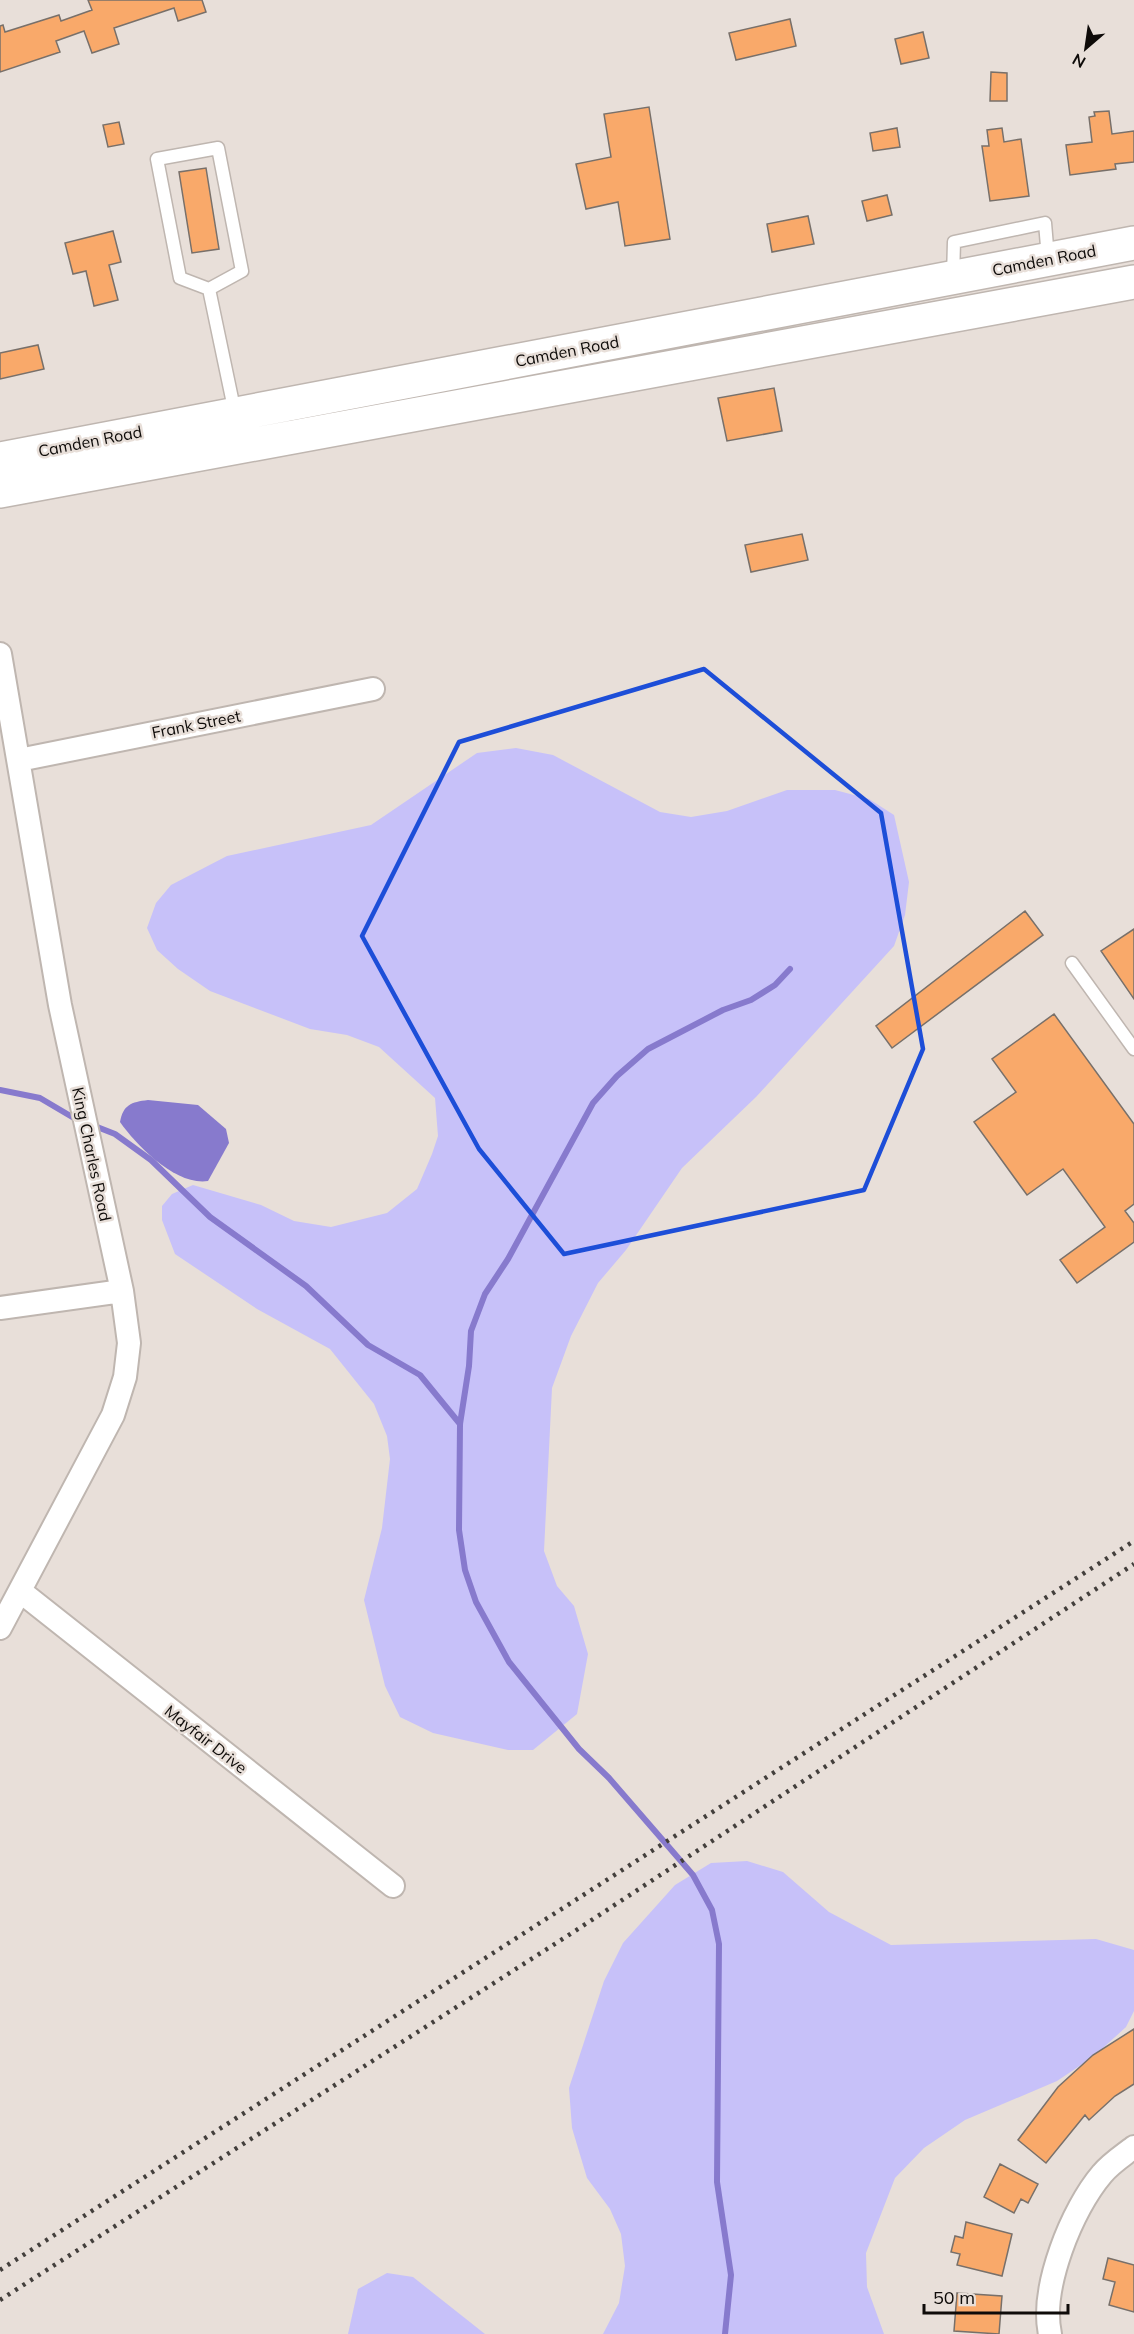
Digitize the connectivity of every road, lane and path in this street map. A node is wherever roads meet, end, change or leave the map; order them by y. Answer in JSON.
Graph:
{"nodes":[{"id":1,"x":1134,"y":243,"type":"edge"},
{"id":2,"x":1093,"y":251,"type":"junction"},
{"id":3,"x":1130,"y":275,"type":"edge"},
{"id":4,"x":209,"y":290,"type":"junction"},
{"id":5,"x":890,"y":327,"type":"junction"},
{"id":6,"x":227,"y":415,"type":"junction"},
{"id":7,"x":0,"y":459,"type":"edge"},
{"id":8,"x":0,"y":470,"type":"edge"},
{"id":9,"x":0,"y":491,"type":"edge"},
{"id":10,"x":0,"y":654,"type":"edge"},
{"id":11,"x":373,"y":689,"type":"dead end"},
{"id":12,"x":19,"y":760,"type":"junction"},
{"id":13,"x":1072,"y":963,"type":"dead end"},
{"id":14,"x":1134,"y":1049,"type":"edge"},
{"id":15,"x":122,"y":1291,"type":"junction"},
{"id":16,"x":0,"y":1308,"type":"edge"},
{"id":17,"x":20,"y":1591,"type":"junction"},
{"id":18,"x":0,"y":1628,"type":"edge"},
{"id":19,"x":393,"y":1886,"type":"dead end"},
{"id":20,"x":1134,"y":2146,"type":"edge"},
{"id":21,"x":1050,"y":2334,"type":"edge"}],
"edges":[{"from":1,"to":2,"type":"main road","name":"Camden Road"},
{"from":2,"to":5,"type":"main road"},
{"from":2,"to":6,"type":"main road","name":"Camden Road"},
{"from":3,"to":5,"type":"main road","name":"Camden Road"},
{"from":4,"to":4,"type":"lane"},
{"from":4,"to":6,"type":"lane"},
{"from":5,"to":9,"type":"main road","name":"Camden Road"},
{"from":6,"to":7,"type":"main road","name":"Camden Road"},
{"from":6,"to":8,"type":"main road"},
{"from":10,"to":12,"type":"street","name":"King Charles Road"},
{"from":11,"to":12,"type":"street","name":"Frank Street"},
{"from":12,"to":15,"type":"street","name":"King Charles Road"},
{"from":13,"to":14,"type":"lane"},
{"from":15,"to":16,"type":"street"},
{"from":15,"to":17,"type":"street","name":"King Charles Road"},
{"from":17,"to":18,"type":"street","name":"King Charles Road"},
{"from":17,"to":19,"type":"street","name":"Mayfair Drive"},
{"from":20,"to":21,"type":"street"}]}
